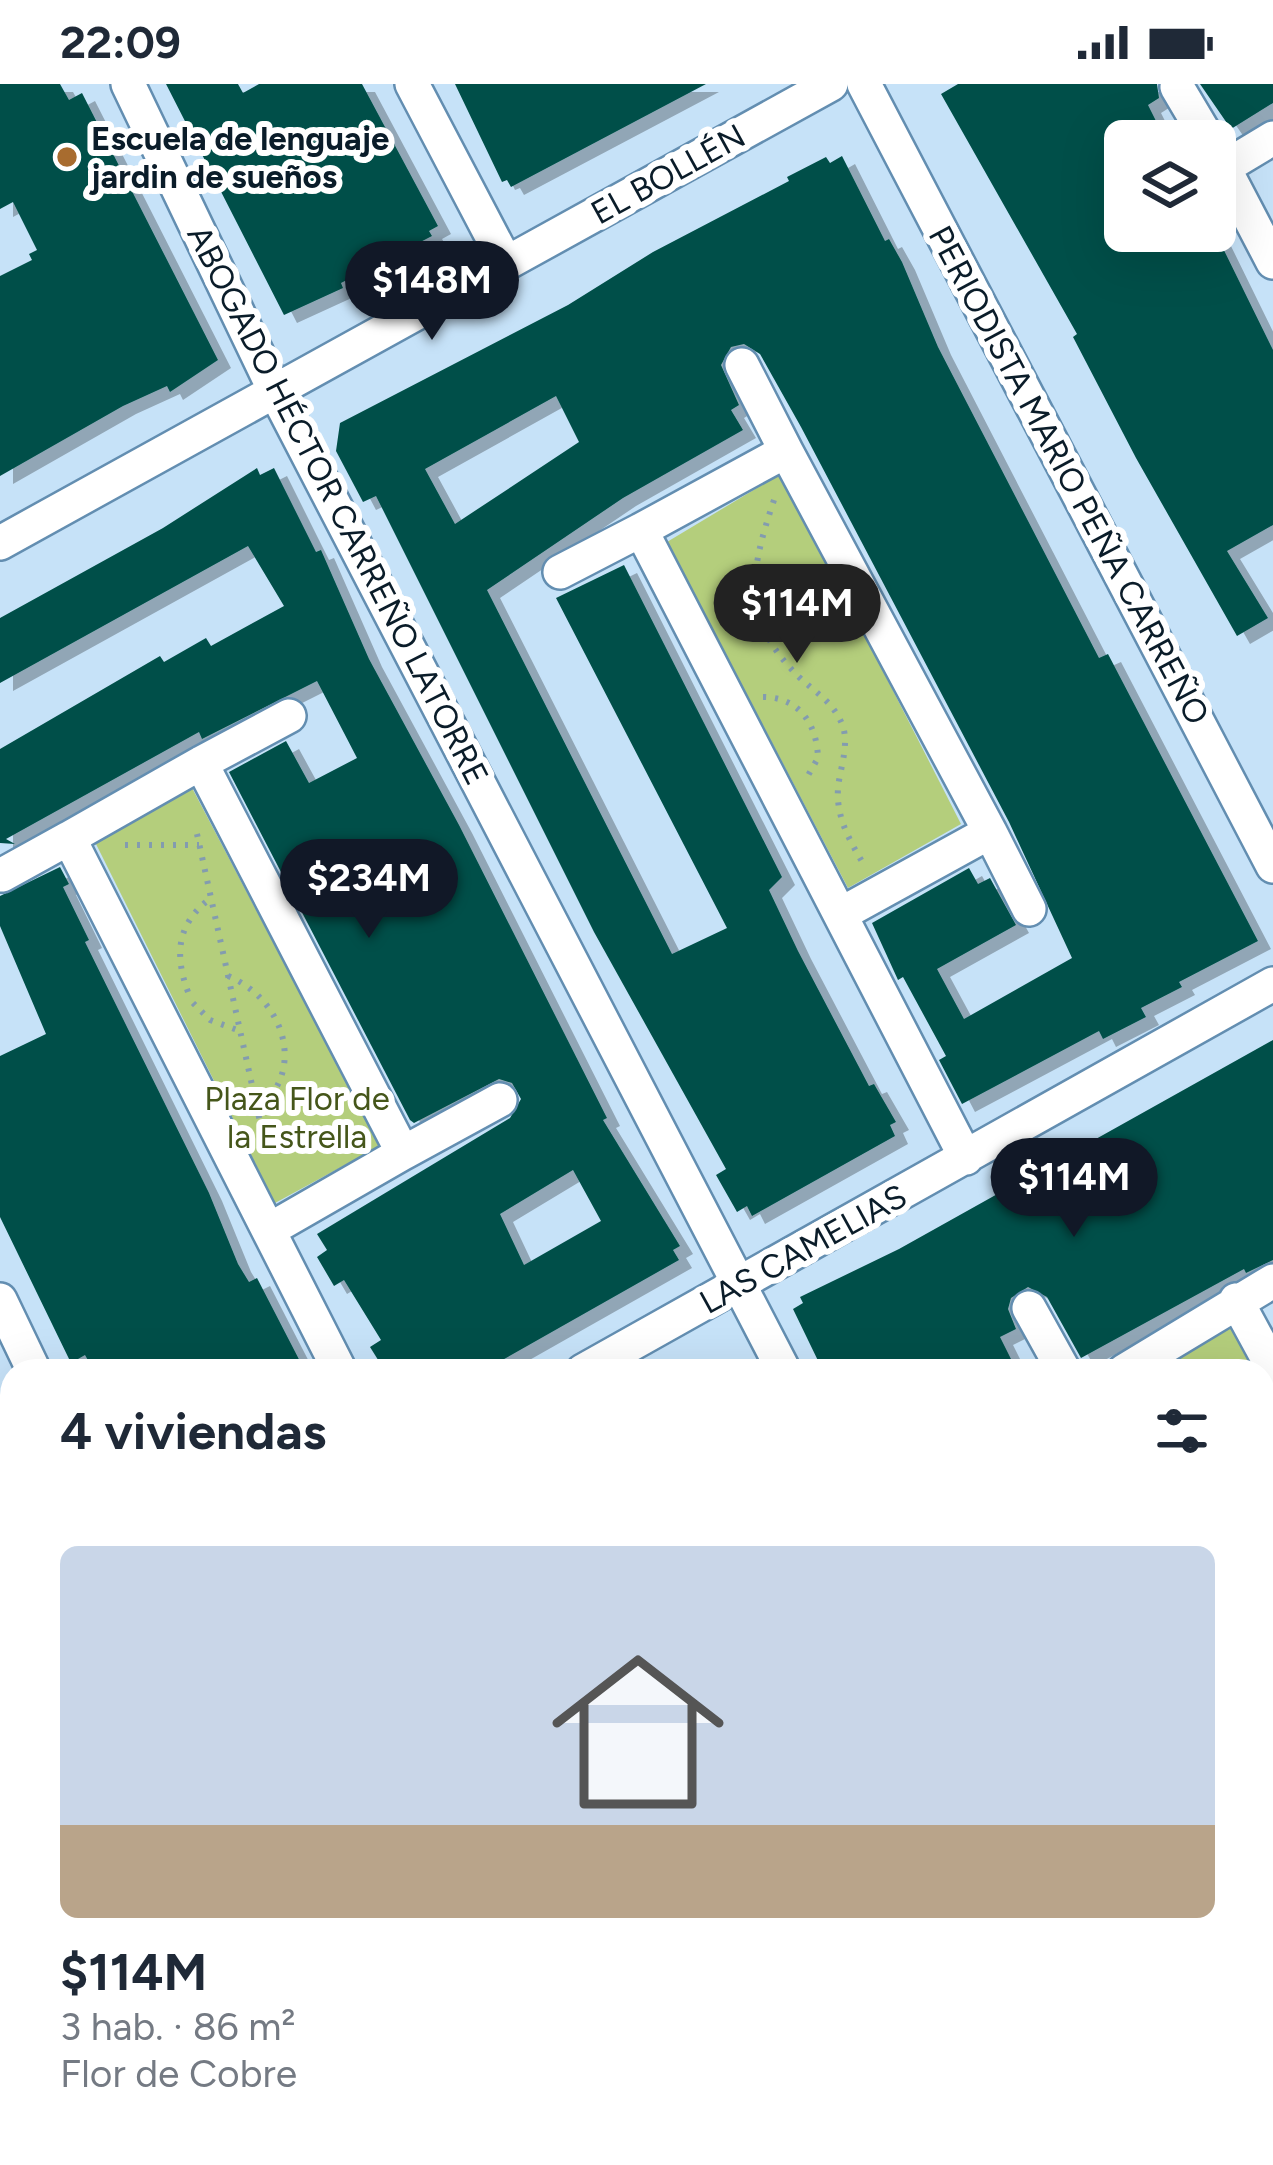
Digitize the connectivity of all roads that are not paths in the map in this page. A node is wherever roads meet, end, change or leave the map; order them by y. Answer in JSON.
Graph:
{"nodes":[{"id":1,"x":128,"y":84,"type":"edge"},
{"id":2,"x":412,"y":84,"type":"edge"},
{"id":3,"x":831,"y":84,"type":"edge"},
{"id":4,"x":864,"y":84,"type":"edge"},
{"id":5,"x":1177,"y":87,"type":"dead end"},
{"id":6,"x":1196,"y":120,"type":"edge"},
{"id":7,"x":1273,"y":138,"type":"edge"},
{"id":8,"x":1236,"y":148,"type":"edge"},
{"id":9,"x":1236,"y":191,"type":"edge"},
{"id":10,"x":1273,"y":262,"type":"edge"},
{"id":11,"x":506,"y":263,"type":"junction"},
{"id":12,"x":742,"y":365,"type":"dead end"},
{"id":13,"x":275,"y":391,"type":"junction"},
{"id":14,"x":788,"y":456,"type":"junction"},
{"id":15,"x":641,"y":530,"type":"junction"},
{"id":16,"x":0,"y":543,"type":"edge"},
{"id":17,"x":560,"y":572,"type":"dead end"},
{"id":18,"x":289,"y":716,"type":"dead end"},
{"id":19,"x":192,"y":768,"type":"junction"},
{"id":20,"x":990,"y":832,"type":"junction"},
{"id":21,"x":71,"y":842,"type":"junction"},
{"id":22,"x":1273,"y":866,"type":"edge"},
{"id":23,"x":2,"y":875,"type":"edge"},
{"id":24,"x":1029,"y":910,"type":"dead end"},
{"id":25,"x":841,"y":914,"type":"junction"},
{"id":26,"x":1273,"y":984,"type":"edge"},
{"id":27,"x":500,"y":1100,"type":"dead end"},
{"id":28,"x":399,"y":1143,"type":"junction"},
{"id":29,"x":966,"y":1158,"type":"junction"},
{"id":30,"x":276,"y":1227,"type":"junction"},
{"id":31,"x":1273,"y":1282,"type":"edge"},
{"id":32,"x":741,"y":1285,"type":"junction"},
{"id":33,"x":0,"y":1300,"type":"edge"},
{"id":34,"x":1236,"y":1300,"type":"junction"},
{"id":35,"x":1029,"y":1308,"type":"dead end"},
{"id":36,"x":28,"y":1359,"type":"edge"},
{"id":37,"x":335,"y":1359,"type":"edge"},
{"id":38,"x":605,"y":1359,"type":"edge"},
{"id":39,"x":778,"y":1359,"type":"edge"},
{"id":40,"x":1057,"y":1359,"type":"edge"},
{"id":41,"x":1143,"y":1359,"type":"edge"},
{"id":42,"x":1268,"y":1359,"type":"edge"}],
"edges":[{"from":1,"to":13,"type":"street","name":"ABOGADO HÉCTOR CARREÑO LATORRE"},
{"from":2,"to":11,"type":"street"},
{"from":3,"to":11,"type":"street","name":"EL BOLLÉN"},
{"from":4,"to":22,"type":"street","name":"PERIODISTA MARIO PEÑA CARREÑO"},
{"from":5,"to":6,"type":"street"},
{"from":7,"to":8,"type":"street"},
{"from":9,"to":10,"type":"street"},
{"from":11,"to":13,"type":"street","name":"EL BOLLÉN"},
{"from":12,"to":14,"type":"street"},
{"from":13,"to":16,"type":"street","name":"EL BOLLÉN"},
{"from":13,"to":32,"type":"street","name":"ABOGADO HÉCTOR CARREÑO LATORRE"},
{"from":14,"to":15,"type":"street"},
{"from":14,"to":20,"type":"street"},
{"from":15,"to":17,"type":"street"},
{"from":15,"to":25,"type":"street"},
{"from":18,"to":19,"type":"street"},
{"from":19,"to":21,"type":"street"},
{"from":19,"to":28,"type":"street"},
{"from":20,"to":24,"type":"street"},
{"from":20,"to":25,"type":"street"},
{"from":21,"to":23,"type":"street"},
{"from":21,"to":30,"type":"street"},
{"from":25,"to":29,"type":"street"},
{"from":26,"to":29,"type":"street","name":"LAS CAMELIAS"},
{"from":27,"to":28,"type":"street"},
{"from":28,"to":30,"type":"street"},
{"from":29,"to":32,"type":"street","name":"LAS CAMELIAS"},
{"from":30,"to":37,"type":"street"},
{"from":31,"to":34,"type":"street"},
{"from":32,"to":38,"type":"street","name":"LAS CAMELIAS"},
{"from":32,"to":39,"type":"street","name":"ABOGADO HÉCTOR CARREÑO LATORRE"},
{"from":33,"to":36,"type":"street"},
{"from":34,"to":41,"type":"street"},
{"from":34,"to":42,"type":"street"},
{"from":35,"to":40,"type":"street"}]}
